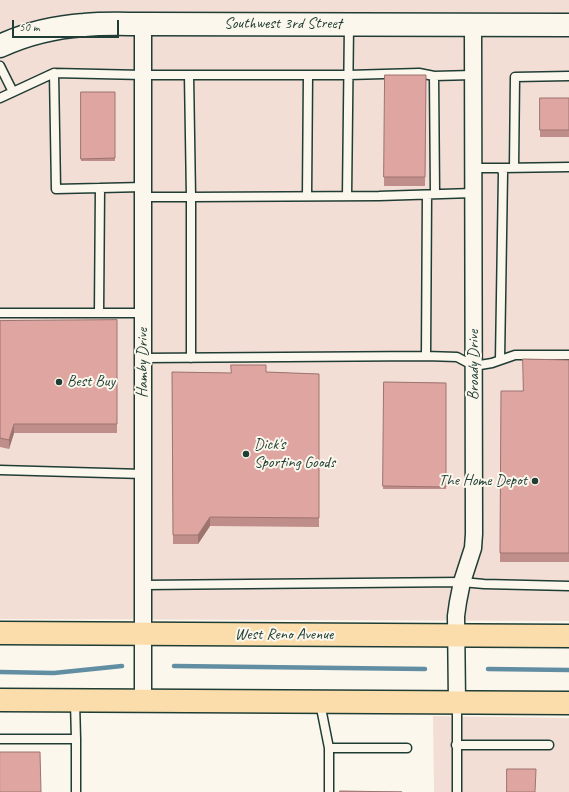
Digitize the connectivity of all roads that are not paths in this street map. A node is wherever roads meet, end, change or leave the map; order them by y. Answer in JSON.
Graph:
{"nodes":[{"id":1,"x":143,"y":24,"type":"junction"},
{"id":2,"x":349,"y":24,"type":"junction"},
{"id":3,"x":473,"y":25,"type":"junction"},
{"id":4,"x":569,"y":25,"type":"edge"},
{"id":5,"x":0,"y":46,"type":"edge"},
{"id":6,"x":0,"y":66,"type":"edge"},
{"id":7,"x":54,"y":73,"type":"junction"},
{"id":8,"x":143,"y":75,"type":"junction"},
{"id":9,"x":189,"y":75,"type":"junction"},
{"id":10,"x":308,"y":75,"type":"junction"},
{"id":11,"x":348,"y":75,"type":"junction"},
{"id":12,"x":473,"y":75,"type":"junction"},
{"id":13,"x":434,"y":76,"type":"junction"},
{"id":14,"x":569,"y":76,"type":"edge"},
{"id":15,"x":13,"y":92,"type":"junction"},
{"id":16,"x":0,"y":98,"type":"edge"},
{"id":17,"x":569,"y":167,"type":"edge"},
{"id":18,"x":473,"y":168,"type":"junction"},
{"id":19,"x":501,"y":168,"type":"junction"},
{"id":20,"x":514,"y":168,"type":"junction"},
{"id":21,"x":100,"y":188,"type":"junction"},
{"id":22,"x":143,"y":192,"type":"junction"},
{"id":23,"x":473,"y":193,"type":"junction"},
{"id":24,"x":431,"y":195,"type":"junction"},
{"id":25,"x":308,"y":196,"type":"junction"},
{"id":26,"x":347,"y":196,"type":"junction"},
{"id":27,"x":191,"y":197,"type":"junction"},
{"id":28,"x":0,"y":313,"type":"edge"},
{"id":29,"x":99,"y":313,"type":"junction"},
{"id":30,"x":143,"y":313,"type":"junction"},
{"id":31,"x":569,"y":355,"type":"edge"},
{"id":32,"x":426,"y":356,"type":"junction"},
{"id":33,"x":143,"y":358,"type":"junction"},
{"id":34,"x":191,"y":358,"type":"junction"},
{"id":35,"x":500,"y":360,"type":"junction"},
{"id":36,"x":474,"y":366,"type":"junction"},
{"id":37,"x":0,"y":470,"type":"edge"},
{"id":38,"x":143,"y":474,"type":"junction"},
{"id":39,"x":462,"y":582,"type":"junction"},
{"id":40,"x":143,"y":585,"type":"junction"},
{"id":41,"x":569,"y":586,"type":"edge"},
{"id":42,"x":0,"y":633,"type":"edge"},
{"id":43,"x":143,"y":634,"type":"junction"},
{"id":44,"x":456,"y":636,"type":"junction"},
{"id":45,"x":569,"y":636,"type":"edge"},
{"id":46,"x":0,"y":700,"type":"edge"},
{"id":47,"x":75,"y":701,"type":"junction"},
{"id":48,"x":143,"y":701,"type":"junction"},
{"id":49,"x":320,"y":702,"type":"junction"},
{"id":50,"x":457,"y":702,"type":"junction"},
{"id":51,"x":569,"y":703,"type":"edge"},
{"id":52,"x":0,"y":739,"type":"edge"},
{"id":53,"x":76,"y":739,"type":"junction"},
{"id":54,"x":456,"y":745,"type":"junction"},
{"id":55,"x":549,"y":745,"type":"dead end"},
{"id":56,"x":329,"y":748,"type":"junction"},
{"id":57,"x":407,"y":748,"type":"dead end"},
{"id":58,"x":76,"y":792,"type":"edge"},
{"id":59,"x":329,"y":792,"type":"edge"},
{"id":60,"x":457,"y":792,"type":"edge"}],
"edges":[{"from":1,"to":2,"type":"main road","name":"Southwest 3rd Street"},
{"from":1,"to":5,"type":"main road","name":"Southwest 3rd Street"},
{"from":1,"to":8,"type":"street","name":"Hamby Drive"},
{"from":2,"to":3,"type":"main road","name":"Southwest 3rd Street"},
{"from":2,"to":11,"type":"lane"},
{"from":3,"to":4,"type":"main road","name":"Southwest 3rd Street"},
{"from":3,"to":12,"type":"street","name":"Broady Drive"},
{"from":6,"to":15,"type":"lane"},
{"from":7,"to":8,"type":"lane"},
{"from":7,"to":15,"type":"lane"},
{"from":7,"to":21,"type":"lane"},
{"from":8,"to":9,"type":"lane"},
{"from":8,"to":22,"type":"street","name":"Hamby Drive"},
{"from":9,"to":10,"type":"lane"},
{"from":9,"to":27,"type":"lane"},
{"from":10,"to":11,"type":"lane"},
{"from":10,"to":25,"type":"lane"},
{"from":11,"to":13,"type":"lane"},
{"from":11,"to":26,"type":"lane"},
{"from":12,"to":13,"type":"lane"},
{"from":12,"to":18,"type":"street","name":"Broady Drive"},
{"from":13,"to":24,"type":"lane"},
{"from":14,"to":20,"type":"lane"},
{"from":15,"to":16,"type":"lane"},
{"from":17,"to":20,"type":"lane"},
{"from":18,"to":19,"type":"lane"},
{"from":18,"to":23,"type":"street","name":"Broady Drive"},
{"from":19,"to":20,"type":"lane"},
{"from":19,"to":35,"type":"lane"},
{"from":21,"to":22,"type":"lane"},
{"from":21,"to":29,"type":"lane"},
{"from":22,"to":27,"type":"lane"},
{"from":22,"to":30,"type":"street","name":"Hamby Drive"},
{"from":23,"to":24,"type":"lane"},
{"from":23,"to":36,"type":"street","name":"Broady Drive"},
{"from":24,"to":26,"type":"lane"},
{"from":24,"to":32,"type":"lane"},
{"from":25,"to":26,"type":"lane"},
{"from":25,"to":27,"type":"lane"},
{"from":27,"to":34,"type":"lane"},
{"from":28,"to":29,"type":"lane"},
{"from":29,"to":30,"type":"lane"},
{"from":30,"to":33,"type":"street","name":"Hamby Drive"},
{"from":31,"to":35,"type":"lane"},
{"from":32,"to":34,"type":"lane"},
{"from":32,"to":36,"type":"lane"},
{"from":33,"to":34,"type":"lane"},
{"from":33,"to":38,"type":"street","name":"Hamby Drive"},
{"from":35,"to":36,"type":"lane"},
{"from":36,"to":39,"type":"street","name":"Broady Drive"},
{"from":37,"to":38,"type":"lane"},
{"from":38,"to":40,"type":"street","name":"Hamby Drive"},
{"from":39,"to":40,"type":"lane"},
{"from":39,"to":41,"type":"lane"},
{"from":39,"to":44,"type":"street","name":"Broady Drive"},
{"from":40,"to":43,"type":"street","name":"Hamby Drive"},
{"from":42,"to":43,"type":"main road","name":"West Reno Avenue"},
{"from":43,"to":44,"type":"main road","name":"West Reno Avenue"},
{"from":43,"to":48,"type":"street","name":"Hamby Drive"},
{"from":44,"to":45,"type":"main road","name":"West Reno Avenue"},
{"from":44,"to":50,"type":"street","name":"Broady Drive"},
{"from":46,"to":47,"type":"main road"},
{"from":47,"to":48,"type":"main road"},
{"from":47,"to":53,"type":"lane"},
{"from":48,"to":49,"type":"main road"},
{"from":49,"to":50,"type":"main road"},
{"from":49,"to":56,"type":"lane"},
{"from":50,"to":51,"type":"main road"},
{"from":50,"to":54,"type":"lane"},
{"from":52,"to":53,"type":"lane"},
{"from":53,"to":58,"type":"lane"},
{"from":54,"to":55,"type":"lane"},
{"from":54,"to":60,"type":"lane"},
{"from":56,"to":57,"type":"lane"},
{"from":56,"to":59,"type":"lane"}]}
